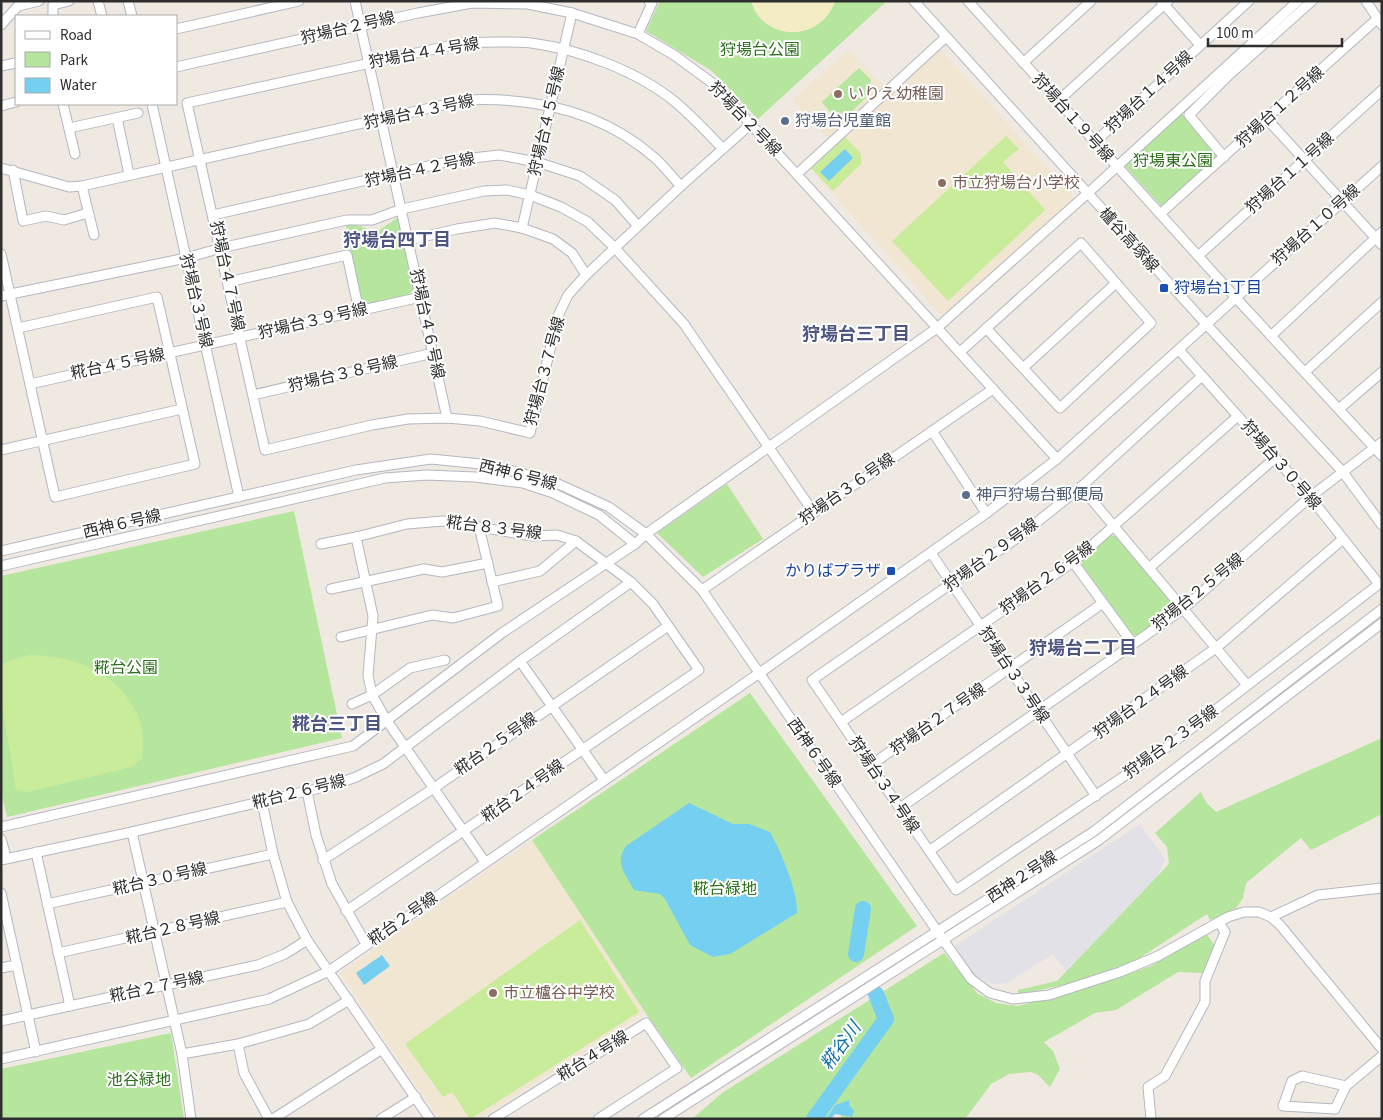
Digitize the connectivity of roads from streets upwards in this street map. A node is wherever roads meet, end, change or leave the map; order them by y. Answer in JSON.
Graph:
{"nodes":[{"id":1,"x":39,"y":1,"type":"edge"},
{"id":2,"x":43,"y":1,"type":"edge"},
{"id":3,"x":69,"y":1,"type":"edge"},
{"id":4,"x":98,"y":1,"type":"edge"},
{"id":5,"x":128,"y":1,"type":"edge"},
{"id":6,"x":299,"y":1,"type":"edge"},
{"id":7,"x":355,"y":1,"type":"edge"},
{"id":8,"x":650,"y":1,"type":"edge"},
{"id":9,"x":914,"y":1,"type":"edge"},
{"id":10,"x":968,"y":1,"type":"edge"},
{"id":11,"x":1091,"y":1,"type":"edge"},
{"id":12,"x":1249,"y":1,"type":"edge"},
{"id":13,"x":1298,"y":1,"type":"edge"},
{"id":14,"x":1312,"y":1,"type":"edge"},
{"id":15,"x":1366,"y":1,"type":"edge"},
{"id":16,"x":1164,"y":2,"type":"edge"},
{"id":17,"x":53,"y":5,"type":"junction"},
{"id":18,"x":572,"y":13,"type":"junction"},
{"id":19,"x":53,"y":15,"type":"edge"},
{"id":20,"x":102,"y":15,"type":"edge"},
{"id":21,"x":132,"y":15,"type":"edge"},
{"id":22,"x":1380,"y":22,"type":"edge"},
{"id":23,"x":1,"y":25,"type":"edge"},
{"id":24,"x":361,"y":26,"type":"junction"},
{"id":25,"x":178,"y":29,"type":"edge"},
{"id":26,"x":638,"y":34,"type":"junction"},
{"id":27,"x":946,"y":37,"type":"junction"},
{"id":28,"x":1200,"y":45,"type":"junction"},
{"id":29,"x":564,"y":50,"type":"junction"},
{"id":30,"x":15,"y":63,"type":"edge"},
{"id":31,"x":369,"y":63,"type":"junction"},
{"id":32,"x":1023,"y":63,"type":"junction"},
{"id":33,"x":1,"y":66,"type":"edge"},
{"id":34,"x":178,"y":67,"type":"edge"},
{"id":35,"x":1382,"y":90,"type":"edge"},
{"id":36,"x":15,"y":102,"type":"edge"},
{"id":37,"x":1058,"y":102,"type":"junction"},
{"id":38,"x":187,"y":103,"type":"joint"},
{"id":39,"x":63,"y":105,"type":"edge"},
{"id":40,"x":152,"y":105,"type":"edge"},
{"id":41,"x":1,"y":106,"type":"edge"},
{"id":42,"x":551,"y":106,"type":"junction"},
{"id":43,"x":138,"y":113,"type":"dead end"},
{"id":44,"x":117,"y":118,"type":"junction"},
{"id":45,"x":382,"y":119,"type":"junction"},
{"id":46,"x":1267,"y":119,"type":"junction"},
{"id":47,"x":752,"y":124,"type":"junction"},
{"id":48,"x":69,"y":128,"type":"junction"},
{"id":49,"x":1095,"y":142,"type":"junction"},
{"id":50,"x":724,"y":149,"type":"junction"},
{"id":51,"x":75,"y":154,"type":"dead end"},
{"id":52,"x":1224,"y":157,"type":"junction"},
{"id":53,"x":201,"y":159,"type":"junction"},
{"id":54,"x":1305,"y":160,"type":"junction"},
{"id":55,"x":538,"y":162,"type":"junction"},
{"id":56,"x":1382,"y":166,"type":"edge"},
{"id":57,"x":166,"y":167,"type":"junction"},
{"id":58,"x":1117,"y":167,"type":"junction"},
{"id":59,"x":1,"y":168,"type":"edge"},
{"id":60,"x":13,"y":170,"type":"junction"},
{"id":61,"x":129,"y":174,"type":"junction"},
{"id":62,"x":797,"y":174,"type":"junction"},
{"id":63,"x":394,"y":175,"type":"junction"},
{"id":64,"x":82,"y":186,"type":"junction"},
{"id":65,"x":681,"y":186,"type":"junction"},
{"id":66,"x":1088,"y":193,"type":"junction"},
{"id":67,"x":530,"y":195,"type":"junction"},
{"id":68,"x":1342,"y":201,"type":"junction"},
{"id":69,"x":402,"y":209,"type":"junction"},
{"id":70,"x":88,"y":214,"type":"junction"},
{"id":71,"x":1160,"y":214,"type":"junction"},
{"id":72,"x":213,"y":215,"type":"junction"},
{"id":73,"x":638,"y":226,"type":"junction"},
{"id":74,"x":522,"y":228,"type":"junction"},
{"id":75,"x":94,"y":235,"type":"dead end"},
{"id":76,"x":1378,"y":235,"type":"edge"},
{"id":77,"x":409,"y":240,"type":"junction"},
{"id":78,"x":1382,"y":245,"type":"edge"},
{"id":79,"x":221,"y":248,"type":"junction"},
{"id":80,"x":615,"y":248,"type":"junction"},
{"id":81,"x":1,"y":254,"type":"edge"},
{"id":82,"x":1198,"y":256,"type":"junction"},
{"id":83,"x":186,"y":258,"type":"junction"},
{"id":84,"x":2,"y":265,"type":"edge"},
{"id":85,"x":586,"y":275,"type":"junction"},
{"id":86,"x":228,"y":282,"type":"junction"},
{"id":87,"x":1116,"y":283,"type":"junction"},
{"id":88,"x":6,"y":295,"type":"edge"},
{"id":89,"x":421,"y":297,"type":"junction"},
{"id":90,"x":1236,"y":298,"type":"junction"},
{"id":91,"x":1382,"y":302,"type":"edge"},
{"id":92,"x":359,"y":311,"type":"junction"},
{"id":93,"x":1207,"y":325,"type":"junction"},
{"id":94,"x":18,"y":328,"type":"junction"},
{"id":95,"x":937,"y":328,"type":"junction"},
{"id":96,"x":986,"y":328,"type":"junction"},
{"id":97,"x":1271,"y":336,"type":"junction"},
{"id":98,"x":240,"y":337,"type":"junction"},
{"id":99,"x":206,"y":345,"type":"junction"},
{"id":100,"x":1179,"y":350,"type":"junction"},
{"id":101,"x":960,"y":352,"type":"junction"},
{"id":102,"x":169,"y":353,"type":"junction"},
{"id":103,"x":433,"y":353,"type":"junction"},
{"id":104,"x":1023,"y":368,"type":"junction"},
{"id":105,"x":1305,"y":372,"type":"junction"},
{"id":106,"x":1382,"y":372,"type":"edge"},
{"id":107,"x":1202,"y":376,"type":"junction"},
{"id":108,"x":30,"y":384,"type":"junction"},
{"id":109,"x":993,"y":388,"type":"junction"},
{"id":110,"x":253,"y":395,"type":"junction"},
{"id":111,"x":182,"y":409,"type":"junction"},
{"id":112,"x":1339,"y":409,"type":"junction"},
{"id":113,"x":1238,"y":416,"type":"junction"},
{"id":114,"x":447,"y":418,"type":"junction"},
{"id":115,"x":932,"y":431,"type":"junction"},
{"id":116,"x":43,"y":441,"type":"junction"},
{"id":117,"x":1379,"y":445,"type":"edge"},
{"id":118,"x":770,"y":448,"type":"junction"},
{"id":119,"x":1,"y":450,"type":"edge"},
{"id":120,"x":265,"y":450,"type":"joint"},
{"id":121,"x":1382,"y":456,"type":"edge"},
{"id":122,"x":1275,"y":458,"type":"junction"},
{"id":123,"x":1057,"y":459,"type":"junction"},
{"id":124,"x":1342,"y":471,"type":"junction"},
{"id":125,"x":1081,"y":487,"type":"junction"},
{"id":126,"x":1310,"y":497,"type":"junction"},
{"id":127,"x":239,"y":498,"type":"junction"},
{"id":128,"x":814,"y":513,"type":"junction"},
{"id":129,"x":986,"y":513,"type":"junction"},
{"id":130,"x":1382,"y":525,"type":"edge"},
{"id":131,"x":479,"y":527,"type":"junction"},
{"id":132,"x":1114,"y":527,"type":"junction"},
{"id":133,"x":646,"y":534,"type":"junction"},
{"id":134,"x":356,"y":537,"type":"junction"},
{"id":135,"x":1343,"y":539,"type":"junction"},
{"id":136,"x":576,"y":541,"type":"junction"},
{"id":137,"x":321,"y":544,"type":"dead end"},
{"id":138,"x":636,"y":544,"type":"junction"},
{"id":139,"x":1,"y":551,"type":"edge"},
{"id":140,"x":931,"y":553,"type":"junction"},
{"id":141,"x":488,"y":562,"type":"junction"},
{"id":142,"x":1073,"y":562,"type":"junction"},
{"id":143,"x":606,"y":563,"type":"junction"},
{"id":144,"x":1,"y":566,"type":"edge"},
{"id":145,"x":1149,"y":568,"type":"junction"},
{"id":146,"x":365,"y":582,"type":"junction"},
{"id":147,"x":492,"y":582,"type":"junction"},
{"id":148,"x":631,"y":582,"type":"junction"},
{"id":149,"x":952,"y":584,"type":"junction"},
{"id":150,"x":1379,"y":584,"type":"joint"},
{"id":151,"x":330,"y":590,"type":"dead end"},
{"id":152,"x":702,"y":590,"type":"junction"},
{"id":153,"x":1103,"y":603,"type":"junction"},
{"id":154,"x":1183,"y":609,"type":"junction"},
{"id":155,"x":1382,"y":609,"type":"edge"},
{"id":156,"x":1382,"y":623,"type":"edge"},
{"id":157,"x":668,"y":626,"type":"junction"},
{"id":158,"x":981,"y":626,"type":"junction"},
{"id":159,"x":372,"y":629,"type":"junction"},
{"id":160,"x":341,"y":636,"type":"dead end"},
{"id":161,"x":1133,"y":644,"type":"junction"},
{"id":162,"x":1216,"y":648,"type":"junction"},
{"id":163,"x":445,"y":660,"type":"dead end"},
{"id":164,"x":520,"y":661,"type":"junction"},
{"id":165,"x":1010,"y":669,"type":"junction"},
{"id":166,"x":699,"y":670,"type":"joint"},
{"id":167,"x":758,"y":674,"type":"junction"},
{"id":168,"x":812,"y":680,"type":"joint"},
{"id":169,"x":1247,"y":685,"type":"junction"},
{"id":170,"x":372,"y":694,"type":"junction"},
{"id":171,"x":352,"y":704,"type":"dead end"},
{"id":172,"x":552,"y":705,"type":"junction"},
{"id":173,"x":1039,"y":711,"type":"junction"},
{"id":174,"x":387,"y":721,"type":"junction"},
{"id":175,"x":841,"y":722,"type":"junction"},
{"id":176,"x":406,"y":748,"type":"junction"},
{"id":177,"x":582,"y":749,"type":"junction"},
{"id":178,"x":1068,"y":754,"type":"junction"},
{"id":179,"x":871,"y":765,"type":"junction"},
{"id":180,"x":604,"y":780,"type":"junction"},
{"id":181,"x":434,"y":788,"type":"junction"},
{"id":182,"x":307,"y":791,"type":"junction"},
{"id":183,"x":1096,"y":796,"type":"junction"},
{"id":184,"x":262,"y":802,"type":"junction"},
{"id":185,"x":900,"y":808,"type":"junction"},
{"id":186,"x":1,"y":827,"type":"edge"},
{"id":187,"x":132,"y":832,"type":"junction"},
{"id":188,"x":464,"y":832,"type":"junction"},
{"id":189,"x":1,"y":839,"type":"edge"},
{"id":190,"x":929,"y":851,"type":"junction"},
{"id":191,"x":36,"y":852,"type":"junction"},
{"id":192,"x":273,"y":854,"type":"junction"},
{"id":193,"x":3,"y":856,"type":"edge"},
{"id":194,"x":323,"y":860,"type":"junction"},
{"id":195,"x":485,"y":862,"type":"junction"},
{"id":196,"x":143,"y":883,"type":"junction"},
{"id":197,"x":1382,"y":888,"type":"edge"},
{"id":198,"x":956,"y":890,"type":"joint"},
{"id":199,"x":1,"y":893,"type":"edge"},
{"id":200,"x":287,"y":902,"type":"junction"},
{"id":201,"x":48,"y":904,"type":"junction"},
{"id":202,"x":346,"y":911,"type":"junction"},
{"id":203,"x":4,"y":914,"type":"edge"},
{"id":204,"x":1271,"y":917,"type":"junction"},
{"id":205,"x":1219,"y":922,"type":"junction"},
{"id":206,"x":154,"y":932,"type":"junction"},
{"id":207,"x":938,"y":932,"type":"junction"},
{"id":208,"x":307,"y":940,"type":"junction"},
{"id":209,"x":944,"y":941,"type":"junction"},
{"id":210,"x":366,"y":944,"type":"junction"},
{"id":211,"x":58,"y":953,"type":"junction"},
{"id":212,"x":17,"y":964,"type":"junction"},
{"id":213,"x":1,"y":968,"type":"edge"},
{"id":214,"x":329,"y":971,"type":"junction"},
{"id":215,"x":166,"y":986,"type":"junction"},
{"id":216,"x":349,"y":1000,"type":"junction"},
{"id":217,"x":70,"y":1006,"type":"junction"},
{"id":218,"x":28,"y":1015,"type":"junction"},
{"id":219,"x":175,"y":1020,"type":"junction"},
{"id":220,"x":1,"y":1021,"type":"edge"},
{"id":221,"x":238,"y":1044,"type":"junction"},
{"id":222,"x":382,"y":1049,"type":"junction"},
{"id":223,"x":1382,"y":1050,"type":"edge"},
{"id":224,"x":36,"y":1052,"type":"junction"},
{"id":225,"x":182,"y":1054,"type":"junction"},
{"id":226,"x":1382,"y":1056,"type":"edge"},
{"id":227,"x":1,"y":1059,"type":"edge"},
{"id":228,"x":1346,"y":1086,"type":"junction"},
{"id":229,"x":416,"y":1097,"type":"junction"},
{"id":230,"x":191,"y":1119,"type":"edge"},
{"id":231,"x":269,"y":1119,"type":"edge"},
{"id":232,"x":273,"y":1119,"type":"edge"},
{"id":233,"x":381,"y":1119,"type":"edge"},
{"id":234,"x":430,"y":1119,"type":"edge"},
{"id":235,"x":493,"y":1119,"type":"edge"},
{"id":236,"x":598,"y":1119,"type":"edge"},
{"id":237,"x":643,"y":1119,"type":"edge"},
{"id":238,"x":663,"y":1119,"type":"edge"},
{"id":239,"x":1151,"y":1119,"type":"edge"}],
"edges":[{"from":1,"to":23,"type":"street"},
{"from":2,"to":17,"type":"street"},
{"from":3,"to":17,"type":"street"},
{"from":4,"to":20,"type":"street"},
{"from":5,"to":21,"type":"street"},
{"from":6,"to":25,"type":"street"},
{"from":7,"to":24,"type":"street","name":"狩場台４６号線"},
{"from":8,"to":26,"type":"street"},
{"from":9,"to":27,"type":"street","name":"櫨谷高塚線"},
{"from":10,"to":32,"type":"street","name":"狩場台１９号線"},
{"from":11,"to":32,"type":"street"},
{"from":12,"to":28,"type":"street","name":"狩場台１４号線"},
{"from":13,"to":58,"type":"street"},
{"from":14,"to":52,"type":"street"},
{"from":15,"to":22,"type":"street"},
{"from":16,"to":28,"type":"street"},
{"from":16,"to":37,"type":"street"},
{"from":17,"to":19,"type":"street"},
{"from":18,"to":24,"type":"street","name":"狩場台２号線"},
{"from":18,"to":26,"type":"street","name":"狩場台２号線"},
{"from":18,"to":29,"type":"street","name":"狩場台４５号線"},
{"from":22,"to":46,"type":"street","name":"狩場台１２号線"},
{"from":24,"to":31,"type":"street","name":"狩場台４６号線"},
{"from":24,"to":34,"type":"street","name":"狩場台２号線"},
{"from":26,"to":47,"type":"street","name":"狩場台２号線"},
{"from":27,"to":62,"type":"street"},
{"from":27,"to":66,"type":"street","name":"櫨谷高塚線"},
{"from":28,"to":49,"type":"street","name":"狩場台１４号線"},
{"from":29,"to":31,"type":"street","name":"狩場台４４号線"},
{"from":29,"to":42,"type":"street","name":"狩場台４５号線"},
{"from":29,"to":50,"type":"street","name":"狩場台４４号線"},
{"from":30,"to":33,"type":"street"},
{"from":31,"to":38,"type":"street","name":"狩場台４４号線"},
{"from":31,"to":45,"type":"street","name":"狩場台４６号線"},
{"from":32,"to":37,"type":"street","name":"狩場台１９号線"},
{"from":35,"to":54,"type":"street","name":"狩場台１１号線"},
{"from":36,"to":41,"type":"street"},
{"from":37,"to":49,"type":"street","name":"狩場台１９号線"},
{"from":38,"to":53,"type":"street","name":"狩場台４７号線"},
{"from":39,"to":48,"type":"street"},
{"from":40,"to":57,"type":"street","name":"狩場台３号線"},
{"from":42,"to":45,"type":"street","name":"狩場台４３号線"},
{"from":42,"to":55,"type":"street","name":"狩場台４５号線"},
{"from":42,"to":65,"type":"street","name":"狩場台４３号線"},
{"from":43,"to":44,"type":"street"},
{"from":44,"to":48,"type":"street"},
{"from":44,"to":61,"type":"street"},
{"from":45,"to":53,"type":"street","name":"狩場台４３号線"},
{"from":45,"to":63,"type":"street","name":"狩場台４６号線"},
{"from":46,"to":52,"type":"street","name":"狩場台１２号線"},
{"from":46,"to":54,"type":"street"},
{"from":47,"to":50,"type":"street","name":"狩場台３７号線"},
{"from":47,"to":62,"type":"street","name":"狩場台２号線"},
{"from":48,"to":51,"type":"street"},
{"from":49,"to":58,"type":"street","name":"狩場台１９号線"},
{"from":50,"to":65,"type":"street","name":"狩場台３７号線"},
{"from":52,"to":71,"type":"street","name":"狩場台１２号線"},
{"from":53,"to":57,"type":"street","name":"狩場台４３号線"},
{"from":53,"to":72,"type":"street","name":"狩場台４７号線"},
{"from":54,"to":68,"type":"street"},
{"from":54,"to":82,"type":"street","name":"狩場台１１号線"},
{"from":55,"to":63,"type":"street","name":"狩場台４２号線"},
{"from":55,"to":67,"type":"street","name":"狩場台４５号線"},
{"from":55,"to":73,"type":"street","name":"狩場台４２号線"},
{"from":56,"to":68,"type":"street","name":"狩場台１０号線"},
{"from":57,"to":61,"type":"street","name":"狩場台４３号線"},
{"from":57,"to":83,"type":"street","name":"狩場台３号線"},
{"from":58,"to":66,"type":"street"},
{"from":58,"to":71,"type":"street","name":"狩場台１９号線"},
{"from":59,"to":60,"type":"street","name":"狩場台４３号線"},
{"from":60,"to":64,"type":"street","name":"狩場台４３号線"},
{"from":60,"to":70,"type":"street"},
{"from":61,"to":64,"type":"street","name":"狩場台４３号線"},
{"from":62,"to":95,"type":"street","name":"狩場台２号線"},
{"from":63,"to":69,"type":"street","name":"狩場台４６号線"},
{"from":63,"to":72,"type":"street","name":"狩場台４２号線"},
{"from":64,"to":70,"type":"street"},
{"from":65,"to":73,"type":"street","name":"狩場台３７号線"},
{"from":66,"to":93,"type":"street","name":"櫨谷高塚線"},
{"from":66,"to":95,"type":"street"},
{"from":67,"to":69,"type":"street"},
{"from":67,"to":74,"type":"street","name":"狩場台４５号線"},
{"from":67,"to":80,"type":"street"},
{"from":68,"to":76,"type":"street"},
{"from":68,"to":90,"type":"street","name":"狩場台１０号線"},
{"from":69,"to":77,"type":"street","name":"狩場台４６号線"},
{"from":69,"to":79,"type":"street"},
{"from":70,"to":75,"type":"street"},
{"from":71,"to":82,"type":"street","name":"狩場台１９号線"},
{"from":72,"to":79,"type":"street","name":"狩場台４７号線"},
{"from":73,"to":80,"type":"street","name":"狩場台３７号線"},
{"from":74,"to":77,"type":"street"},
{"from":74,"to":85,"type":"street"},
{"from":76,"to":78,"type":"street"},
{"from":76,"to":97,"type":"street"},
{"from":77,"to":89,"type":"street","name":"狩場台４６号線"},
{"from":79,"to":83,"type":"street"},
{"from":79,"to":86,"type":"street","name":"狩場台４７号線"},
{"from":80,"to":85,"type":"street","name":"狩場台３７号線"},
{"from":80,"to":118,"type":"street"},
{"from":81,"to":84,"type":"street"},
{"from":82,"to":90,"type":"street","name":"狩場台１９号線"},
{"from":83,"to":88,"type":"street"},
{"from":83,"to":99,"type":"street","name":"狩場台３号線"},
{"from":84,"to":88,"type":"street"},
{"from":85,"to":114,"type":"street","name":"狩場台３７号線"},
{"from":86,"to":92,"type":"street"},
{"from":86,"to":98,"type":"street","name":"狩場台４７号線"},
{"from":87,"to":96,"type":"street"},
{"from":87,"to":104,"type":"street"},
{"from":87,"to":104,"type":"street"},
{"from":88,"to":94,"type":"street"},
{"from":89,"to":92,"type":"street","name":"狩場台３９号線"},
{"from":89,"to":103,"type":"street","name":"狩場台４６号線"},
{"from":90,"to":93,"type":"street","name":"狩場台１０号線"},
{"from":90,"to":97,"type":"street","name":"狩場台１９号線"},
{"from":91,"to":105,"type":"street"},
{"from":92,"to":98,"type":"street","name":"狩場台３９号線"},
{"from":93,"to":100,"type":"street","name":"狩場台１０号線"},
{"from":93,"to":124,"type":"street","name":"櫨谷高塚線"},
{"from":94,"to":102,"type":"street"},
{"from":94,"to":108,"type":"street"},
{"from":95,"to":101,"type":"street","name":"狩場台２号線"},
{"from":95,"to":118,"type":"street"},
{"from":96,"to":101,"type":"street"},
{"from":96,"to":104,"type":"street"},
{"from":97,"to":105,"type":"street","name":"狩場台１９号線"},
{"from":98,"to":99,"type":"street","name":"狩場台３９号線"},
{"from":98,"to":110,"type":"street","name":"狩場台４７号線"},
{"from":99,"to":102,"type":"street","name":"糀台４５号線"},
{"from":99,"to":127,"type":"street","name":"狩場台３号線"},
{"from":100,"to":107,"type":"street","name":"狩場台３０号線"},
{"from":100,"to":123,"type":"street","name":"狩場台１０号線"},
{"from":101,"to":109,"type":"street","name":"狩場台２号線"},
{"from":102,"to":108,"type":"street","name":"糀台４５号線"},
{"from":102,"to":111,"type":"street"},
{"from":103,"to":110,"type":"street","name":"狩場台３８号線"},
{"from":103,"to":114,"type":"street","name":"狩場台４６号線"},
{"from":105,"to":112,"type":"street","name":"狩場台１９号線"},
{"from":106,"to":112,"type":"street"},
{"from":107,"to":113,"type":"street","name":"狩場台３０号線"},
{"from":107,"to":125,"type":"street","name":"狩場台２９号線"},
{"from":108,"to":116,"type":"street"},
{"from":109,"to":115,"type":"street","name":"狩場台３６号線"},
{"from":109,"to":123,"type":"street","name":"狩場台２号線"},
{"from":110,"to":120,"type":"street","name":"狩場台４７号線"},
{"from":111,"to":116,"type":"street"},
{"from":111,"to":116,"type":"street"},
{"from":112,"to":117,"type":"street","name":"狩場台１９号線"},
{"from":113,"to":122,"type":"street","name":"狩場台３０号線"},
{"from":113,"to":132,"type":"street","name":"狩場台２６号線"},
{"from":114,"to":120,"type":"street","name":"狩場台３７号線"},
{"from":115,"to":128,"type":"street","name":"狩場台３６号線"},
{"from":115,"to":129,"type":"street"},
{"from":116,"to":119,"type":"street"},
{"from":117,"to":121,"type":"street","name":"狩場台１９号線"},
{"from":117,"to":124,"type":"street","name":"狩場台２５号線"},
{"from":118,"to":128,"type":"street"},
{"from":118,"to":133,"type":"street"},
{"from":122,"to":126,"type":"street","name":"狩場台３０号線"},
{"from":122,"to":145,"type":"street"},
{"from":123,"to":129,"type":"street","name":"狩場台１０号線"},
{"from":124,"to":126,"type":"street","name":"狩場台２５号線"},
{"from":124,"to":130,"type":"street","name":"櫨谷高塚線"},
{"from":125,"to":132,"type":"street"},
{"from":125,"to":149,"type":"street","name":"狩場台２９号線"},
{"from":126,"to":135,"type":"street","name":"狩場台３０号線"},
{"from":126,"to":154,"type":"street","name":"狩場台２５号線"},
{"from":127,"to":133,"type":"street","name":"西神６号線"},
{"from":127,"to":139,"type":"street","name":"西神６号線"},
{"from":128,"to":152,"type":"street","name":"狩場台３６号線"},
{"from":129,"to":140,"type":"street","name":"糀台２号線"},
{"from":131,"to":134,"type":"street","name":"糀台８３号線"},
{"from":131,"to":136,"type":"street","name":"糀台８３号線"},
{"from":131,"to":141,"type":"street"},
{"from":132,"to":142,"type":"street","name":"狩場台２６号線"},
{"from":132,"to":145,"type":"street"},
{"from":133,"to":138,"type":"street"},
{"from":133,"to":152,"type":"street","name":"西神６号線"},
{"from":134,"to":137,"type":"street","name":"糀台８３号線"},
{"from":134,"to":146,"type":"street"},
{"from":135,"to":150,"type":"street","name":"狩場台３０号線"},
{"from":135,"to":162,"type":"street","name":"狩場台２４号線"},
{"from":136,"to":143,"type":"street","name":"糀台８３号線"},
{"from":136,"to":147,"type":"street"},
{"from":138,"to":143,"type":"street"},
{"from":138,"to":144,"type":"street"},
{"from":140,"to":149,"type":"street","name":"狩場台３３号線"},
{"from":140,"to":167,"type":"street","name":"糀台２号線"},
{"from":141,"to":146,"type":"street"},
{"from":141,"to":147,"type":"street"},
{"from":142,"to":153,"type":"street"},
{"from":142,"to":158,"type":"street","name":"狩場台２６号線"},
{"from":143,"to":148,"type":"street","name":"糀台８３号線"},
{"from":143,"to":174,"type":"street"},
{"from":145,"to":154,"type":"street"},
{"from":146,"to":151,"type":"street"},
{"from":146,"to":159,"type":"street"},
{"from":147,"to":159,"type":"street"},
{"from":148,"to":157,"type":"street","name":"糀台８３号線"},
{"from":148,"to":164,"type":"street","name":"糀台２６号線"},
{"from":149,"to":158,"type":"street","name":"狩場台３３号線"},
{"from":149,"to":168,"type":"street","name":"狩場台２９号線"},
{"from":150,"to":169,"type":"street","name":"狩場台２３号線"},
{"from":152,"to":167,"type":"street","name":"西神６号線"},
{"from":153,"to":161,"type":"street"},
{"from":153,"to":165,"type":"street","name":"狩場台２７号線"},
{"from":154,"to":161,"type":"street","name":"狩場台２５号線"},
{"from":154,"to":162,"type":"street"},
{"from":155,"to":207,"type":"street","name":"西神２号線"},
{"from":156,"to":209,"type":"street","name":"西神２号線"},
{"from":157,"to":166,"type":"street","name":"糀台８３号線"},
{"from":157,"to":172,"type":"street","name":"糀台２５号線"},
{"from":158,"to":165,"type":"street","name":"狩場台３３号線"},
{"from":158,"to":175,"type":"street","name":"狩場台２６号線"},
{"from":159,"to":160,"type":"street"},
{"from":159,"to":170,"type":"street"},
{"from":161,"to":173,"type":"street","name":"狩場台２５号線"},
{"from":162,"to":169,"type":"street"},
{"from":162,"to":178,"type":"street","name":"狩場台２４号線"},
{"from":163,"to":170,"type":"street"},
{"from":164,"to":172,"type":"street"},
{"from":164,"to":176,"type":"street","name":"糀台２６号線"},
{"from":165,"to":173,"type":"street","name":"狩場台３３号線"},
{"from":165,"to":179,"type":"street","name":"狩場台２７号線"},
{"from":166,"to":177,"type":"street","name":"糀台２４号線"},
{"from":167,"to":180,"type":"street","name":"糀台２号線"},
{"from":167,"to":207,"type":"street","name":"西神６号線"},
{"from":168,"to":175,"type":"street","name":"狩場台３４号線"},
{"from":169,"to":183,"type":"street","name":"狩場台２３号線"},
{"from":170,"to":171,"type":"street"},
{"from":170,"to":174,"type":"street"},
{"from":172,"to":177,"type":"street"},
{"from":172,"to":181,"type":"street","name":"糀台２５号線"},
{"from":173,"to":178,"type":"street","name":"狩場台３３号線"},
{"from":173,"to":185,"type":"street","name":"狩場台２５号線"},
{"from":174,"to":176,"type":"street"},
{"from":174,"to":186,"type":"street"},
{"from":175,"to":179,"type":"street","name":"狩場台３４号線"},
{"from":176,"to":181,"type":"street"},
{"from":176,"to":182,"type":"street","name":"糀台２６号線"},
{"from":177,"to":180,"type":"street"},
{"from":177,"to":188,"type":"street","name":"糀台２４号線"},
{"from":178,"to":183,"type":"street","name":"狩場台３３号線"},
{"from":178,"to":190,"type":"street","name":"狩場台２４号線"},
{"from":179,"to":185,"type":"street","name":"狩場台３４号線"},
{"from":180,"to":195,"type":"street","name":"糀台２号線"},
{"from":181,"to":188,"type":"street"},
{"from":181,"to":194,"type":"street","name":"糀台２５号線"},
{"from":182,"to":184,"type":"street","name":"糀台２６号線"},
{"from":182,"to":194,"type":"street"},
{"from":183,"to":198,"type":"street","name":"狩場台２３号線"},
{"from":184,"to":187,"type":"street","name":"糀台２６号線"},
{"from":184,"to":192,"type":"street"},
{"from":185,"to":190,"type":"street","name":"狩場台３４号線"},
{"from":187,"to":191,"type":"street","name":"糀台２６号線"},
{"from":187,"to":196,"type":"street"},
{"from":188,"to":195,"type":"street"},
{"from":188,"to":202,"type":"street","name":"糀台２４号線"},
{"from":189,"to":193,"type":"street"},
{"from":190,"to":198,"type":"street","name":"狩場台３４号線"},
{"from":191,"to":193,"type":"street","name":"糀台２６号線"},
{"from":191,"to":201,"type":"street"},
{"from":192,"to":196,"type":"street","name":"糀台３０号線"},
{"from":192,"to":200,"type":"street"},
{"from":194,"to":202,"type":"street"},
{"from":195,"to":210,"type":"street","name":"糀台２号線"},
{"from":196,"to":201,"type":"street","name":"糀台３０号線"},
{"from":196,"to":206,"type":"street"},
{"from":197,"to":204,"type":"street"},
{"from":199,"to":203,"type":"street"},
{"from":200,"to":206,"type":"street","name":"糀台２８号線"},
{"from":200,"to":208,"type":"street"},
{"from":201,"to":211,"type":"street"},
{"from":202,"to":210,"type":"street"},
{"from":203,"to":212,"type":"street"},
{"from":204,"to":205,"type":"street","name":"西神６号線"},
{"from":204,"to":223,"type":"street"},
{"from":205,"to":209,"type":"street","name":"西神６号線"},
{"from":205,"to":239,"type":"street"},
{"from":206,"to":211,"type":"street","name":"糀台２８号線"},
{"from":206,"to":215,"type":"street"},
{"from":207,"to":209,"type":"street","name":"西神６号線"},
{"from":207,"to":237,"type":"street","name":"西神２号線"},
{"from":208,"to":214,"type":"street"},
{"from":208,"to":215,"type":"street","name":"糀台２７号線"},
{"from":209,"to":238,"type":"street","name":"西神２号線"},
{"from":210,"to":214,"type":"street","name":"糀台２号線"},
{"from":211,"to":217,"type":"street"},
{"from":212,"to":213,"type":"street"},
{"from":212,"to":218,"type":"street"},
{"from":214,"to":216,"type":"street"},
{"from":214,"to":219,"type":"street","name":"糀台２号線"},
{"from":215,"to":217,"type":"street","name":"糀台２７号線"},
{"from":215,"to":219,"type":"street"},
{"from":216,"to":221,"type":"street"},
{"from":216,"to":222,"type":"street"},
{"from":217,"to":218,"type":"street","name":"糀台２７号線"},
{"from":218,"to":220,"type":"street","name":"糀台２７号線"},
{"from":218,"to":224,"type":"street"},
{"from":219,"to":224,"type":"street","name":"糀台２号線"},
{"from":219,"to":225,"type":"street"},
{"from":221,"to":225,"type":"street"},
{"from":221,"to":231,"type":"street"},
{"from":222,"to":229,"type":"street"},
{"from":222,"to":232,"type":"street"},
{"from":224,"to":227,"type":"street","name":"糀台２号線"},
{"from":225,"to":230,"type":"street"},
{"from":226,"to":228,"type":"street"},
{"from":228,"to":228,"type":"street"},
{"from":229,"to":233,"type":"street"},
{"from":229,"to":234,"type":"street"},
{"from":235,"to":236,"type":"street","name":"糀台４号線"}]}
